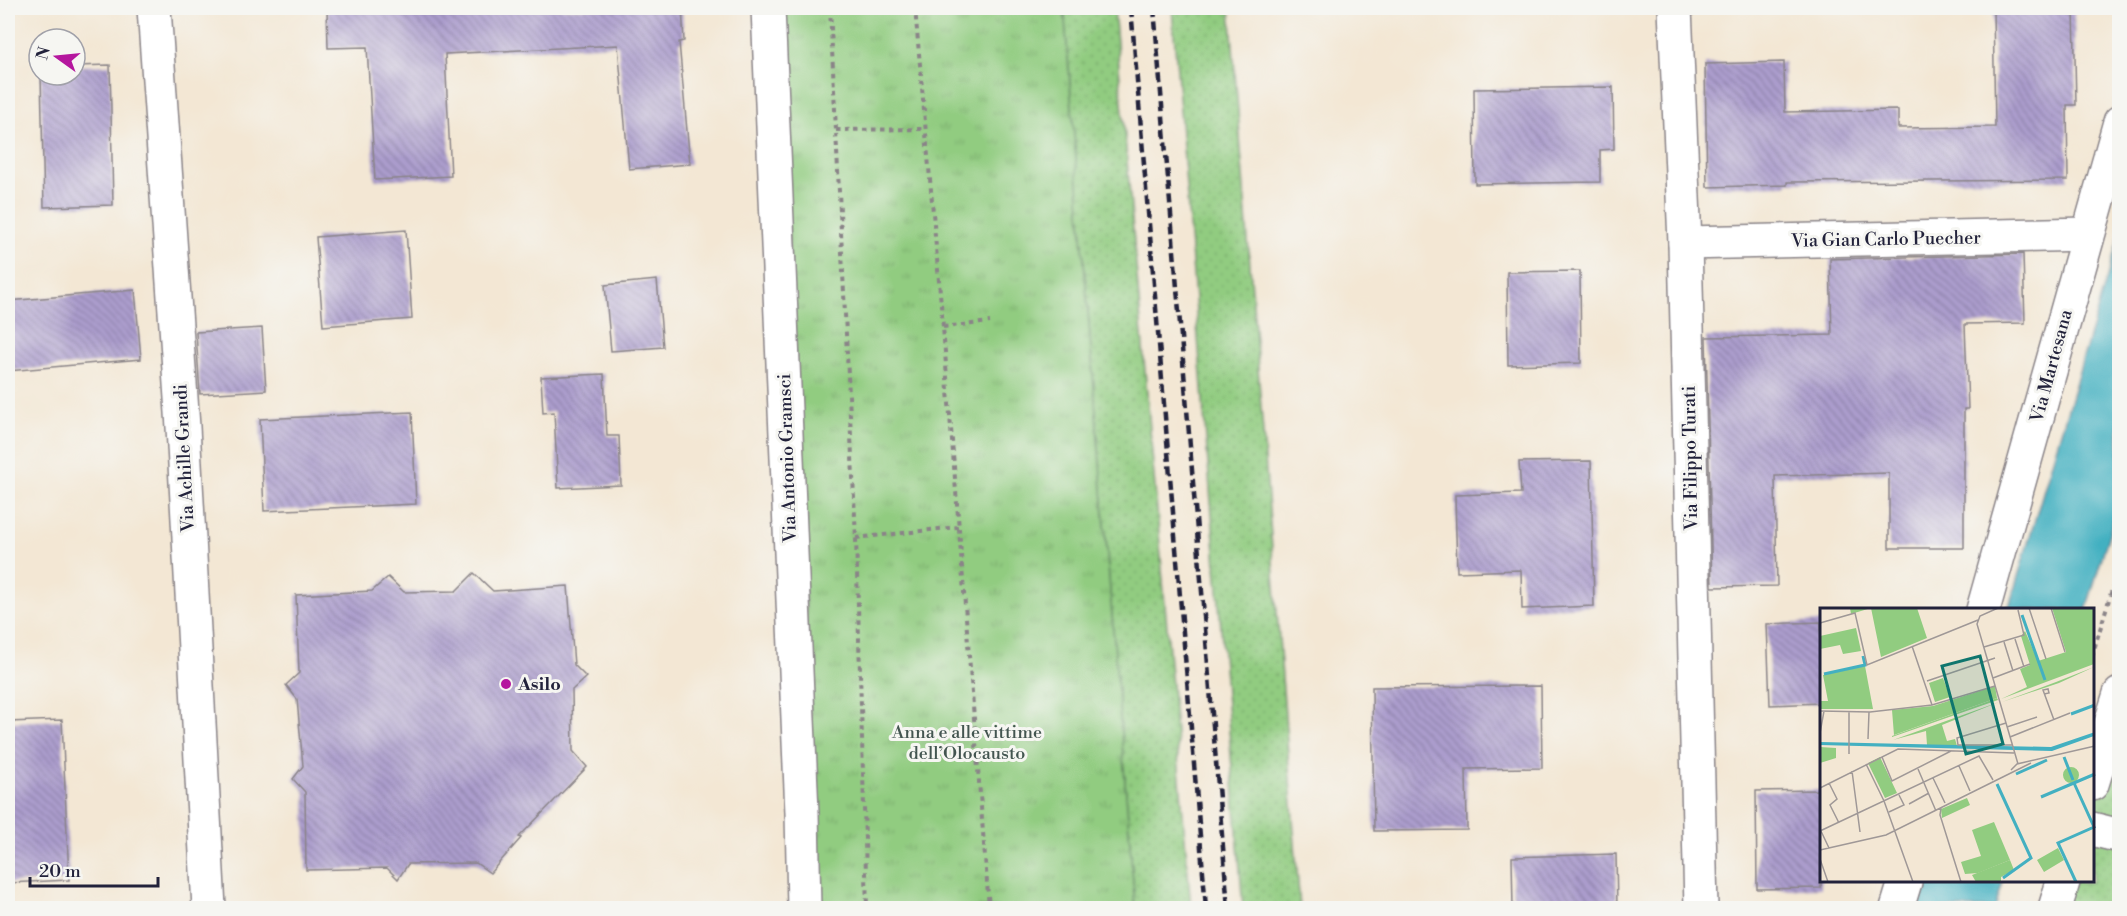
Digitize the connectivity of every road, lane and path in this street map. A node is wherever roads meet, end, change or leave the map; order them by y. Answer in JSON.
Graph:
{"nodes":[{"id":1,"x":154,"y":8,"type":"edge"},
{"id":2,"x":768,"y":8,"type":"edge"},
{"id":3,"x":830,"y":8,"type":"edge"},
{"id":4,"x":915,"y":8,"type":"edge"},
{"id":5,"x":1675,"y":8,"type":"edge"},
{"id":6,"x":2120,"y":122,"type":"edge"},
{"id":7,"x":925,"y":129,"type":"junction"},
{"id":8,"x":836,"y":130,"type":"junction"},
{"id":9,"x":2087,"y":234,"type":"junction"},
{"id":10,"x":1685,"y":243,"type":"junction"},
{"id":11,"x":990,"y":322,"type":"dead end"},
{"id":12,"x":943,"y":327,"type":"junction"},
{"id":13,"x":958,"y":527,"type":"junction"},
{"id":14,"x":856,"y":538,"type":"junction"},
{"id":15,"x":2120,"y":563,"type":"edge"},
{"id":16,"x":1984,"y":608,"type":"edge"},
{"id":17,"x":2094,"y":649,"type":"edge"},
{"id":18,"x":2120,"y":694,"type":"edge"},
{"id":19,"x":2094,"y":778,"type":"edge"},
{"id":20,"x":2094,"y":830,"type":"edge"},
{"id":21,"x":2120,"y":836,"type":"edge"},
{"id":22,"x":1905,"y":883,"type":"edge"},
{"id":23,"x":2063,"y":883,"type":"edge"},
{"id":24,"x":209,"y":909,"type":"edge"},
{"id":25,"x":804,"y":909,"type":"edge"},
{"id":26,"x":867,"y":909,"type":"edge"},
{"id":27,"x":989,"y":909,"type":"edge"},
{"id":28,"x":1701,"y":909,"type":"edge"},
{"id":29,"x":1897,"y":909,"type":"edge"},
{"id":30,"x":2055,"y":909,"type":"edge"}],
"edges":[{"from":1,"to":24,"type":"street","name":"Via Achille Grandi"},
{"from":2,"to":25,"type":"street","name":"Via Antonio Gramsci"},
{"from":3,"to":8,"type":"path"},
{"from":4,"to":7,"type":"path"},
{"from":5,"to":10,"type":"street","name":"Via Filippo Turati"},
{"from":6,"to":9,"type":"street","name":"Via Martesana"},
{"from":7,"to":8,"type":"path"},
{"from":7,"to":12,"type":"path"},
{"from":8,"to":14,"type":"path"},
{"from":9,"to":10,"type":"street","name":"Via Gian Carlo Puecher"},
{"from":9,"to":16,"type":"street","name":"Via Martesana"},
{"from":10,"to":28,"type":"street","name":"Via Filippo Turati"},
{"from":11,"to":12,"type":"path"},
{"from":12,"to":13,"type":"path"},
{"from":13,"to":14,"type":"path"},
{"from":13,"to":27,"type":"path"},
{"from":14,"to":26,"type":"path"},
{"from":15,"to":17,"type":"path"},
{"from":18,"to":19,"type":"street"},
{"from":20,"to":21,"type":"street"},
{"from":22,"to":29,"type":"street"},
{"from":23,"to":30,"type":"street"}]}
